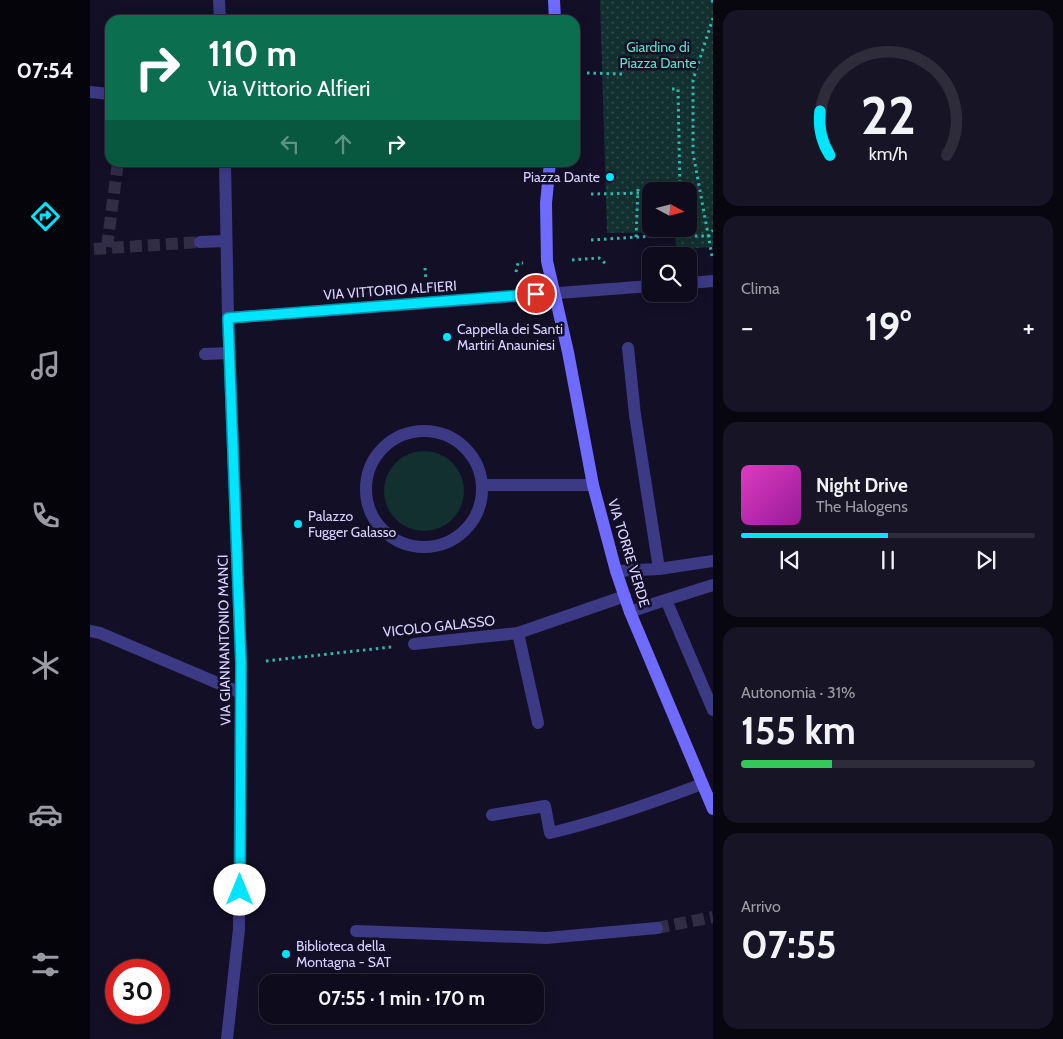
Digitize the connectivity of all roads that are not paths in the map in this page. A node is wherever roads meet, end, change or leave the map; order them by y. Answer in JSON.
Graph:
{"nodes":[{"id":1,"x":220,"y":0,"type":"edge"},
{"id":2,"x":554,"y":0,"type":"edge"},
{"id":3,"x":220,"y":15,"type":"edge"},
{"id":4,"x":555,"y":15,"type":"edge"},
{"id":5,"x":90,"y":92,"type":"edge"},
{"id":6,"x":105,"y":94,"type":"edge"},
{"id":7,"x":225,"y":167,"type":"edge"},
{"id":8,"x":550,"y":167,"type":"edge"},
{"id":9,"x":226,"y":240,"type":"junction"},
{"id":10,"x":200,"y":242,"type":"tunnel mouth"},
{"id":11,"x":713,"y":281,"type":"edge"},
{"id":12,"x":697,"y":282,"type":"edge"},
{"id":13,"x":642,"y":287,"type":"edge"},
{"id":14,"x":554,"y":293,"type":"junction"},
{"id":15,"x":228,"y":318,"type":"junction"},
{"id":16,"x":628,"y":348,"type":"dead end"},
{"id":17,"x":230,"y":353,"type":"junction"},
{"id":18,"x":204,"y":354,"type":"dead end"},
{"id":19,"x":482,"y":485,"type":"junction"},
{"id":20,"x":593,"y":485,"type":"junction"},
{"id":21,"x":713,"y":561,"type":"edge"},
{"id":22,"x":659,"y":569,"type":"junction"},
{"id":23,"x":616,"y":571,"type":"junction"},
{"id":24,"x":713,"y":585,"type":"edge"},
{"id":25,"x":625,"y":596,"type":"junction"},
{"id":26,"x":666,"y":600,"type":"junction"},
{"id":27,"x":630,"y":612,"type":"junction"},
{"id":28,"x":90,"y":631,"type":"edge"},
{"id":29,"x":518,"y":633,"type":"junction"},
{"id":30,"x":414,"y":644,"type":"road end"},
{"id":31,"x":241,"y":693,"type":"junction"},
{"id":32,"x":713,"y":710,"type":"edge"},
{"id":33,"x":538,"y":723,"type":"dead end"},
{"id":34,"x":702,"y":784,"type":"junction"},
{"id":35,"x":713,"y":809,"type":"edge"},
{"id":36,"x":492,"y":815,"type":"dead end"},
{"id":37,"x":657,"y":928,"type":"tunnel mouth"},
{"id":38,"x":356,"y":931,"type":"dead end"},
{"id":39,"x":227,"y":1039,"type":"edge"}],
"edges":[{"from":1,"to":3,"type":"street"},
{"from":2,"to":4,"type":"main road"},
{"from":5,"to":6,"type":"street"},
{"from":7,"to":9,"type":"street","name":"VIA GIANNANTONIO MANCI"},
{"from":8,"to":14,"type":"main road","name":"VIA TORRE VERDE"},
{"from":9,"to":10,"type":"street"},
{"from":9,"to":15,"type":"street","name":"VIA GIANNANTONIO MANCI"},
{"from":11,"to":12,"type":"street"},
{"from":13,"to":14,"type":"street"},
{"from":14,"to":15,"type":"street","name":"VIA VITTORIO ALFIERI"},
{"from":14,"to":20,"type":"main road","name":"VIA TORRE VERDE"},
{"from":15,"to":17,"type":"street","name":"VIA GIANNANTONIO MANCI"},
{"from":16,"to":22,"type":"street"},
{"from":17,"to":18,"type":"street"},
{"from":17,"to":31,"type":"street","name":"VIA GIANNANTONIO MANCI"},
{"from":19,"to":19,"type":"street"},
{"from":19,"to":20,"type":"street"},
{"from":20,"to":23,"type":"main road","name":"VIA TORRE VERDE"},
{"from":21,"to":22,"type":"street"},
{"from":22,"to":23,"type":"street"},
{"from":23,"to":25,"type":"main road","name":"VIA TORRE VERDE"},
{"from":24,"to":26,"type":"street"},
{"from":25,"to":27,"type":"main road","name":"VIA TORRE VERDE"},
{"from":25,"to":29,"type":"street","name":"VICOLO GALASSO"},
{"from":26,"to":27,"type":"street"},
{"from":26,"to":32,"type":"street"},
{"from":27,"to":34,"type":"main road","name":"VIA TORRE VERDE"},
{"from":28,"to":31,"type":"street"},
{"from":29,"to":30,"type":"street","name":"VICOLO GALASSO"},
{"from":29,"to":33,"type":"street"},
{"from":31,"to":39,"type":"street","name":"VIA GIANNANTONIO MANCI"},
{"from":34,"to":35,"type":"main road","name":"VIA TORRE VERDE"},
{"from":34,"to":36,"type":"street"},
{"from":37,"to":38,"type":"street"}]}
